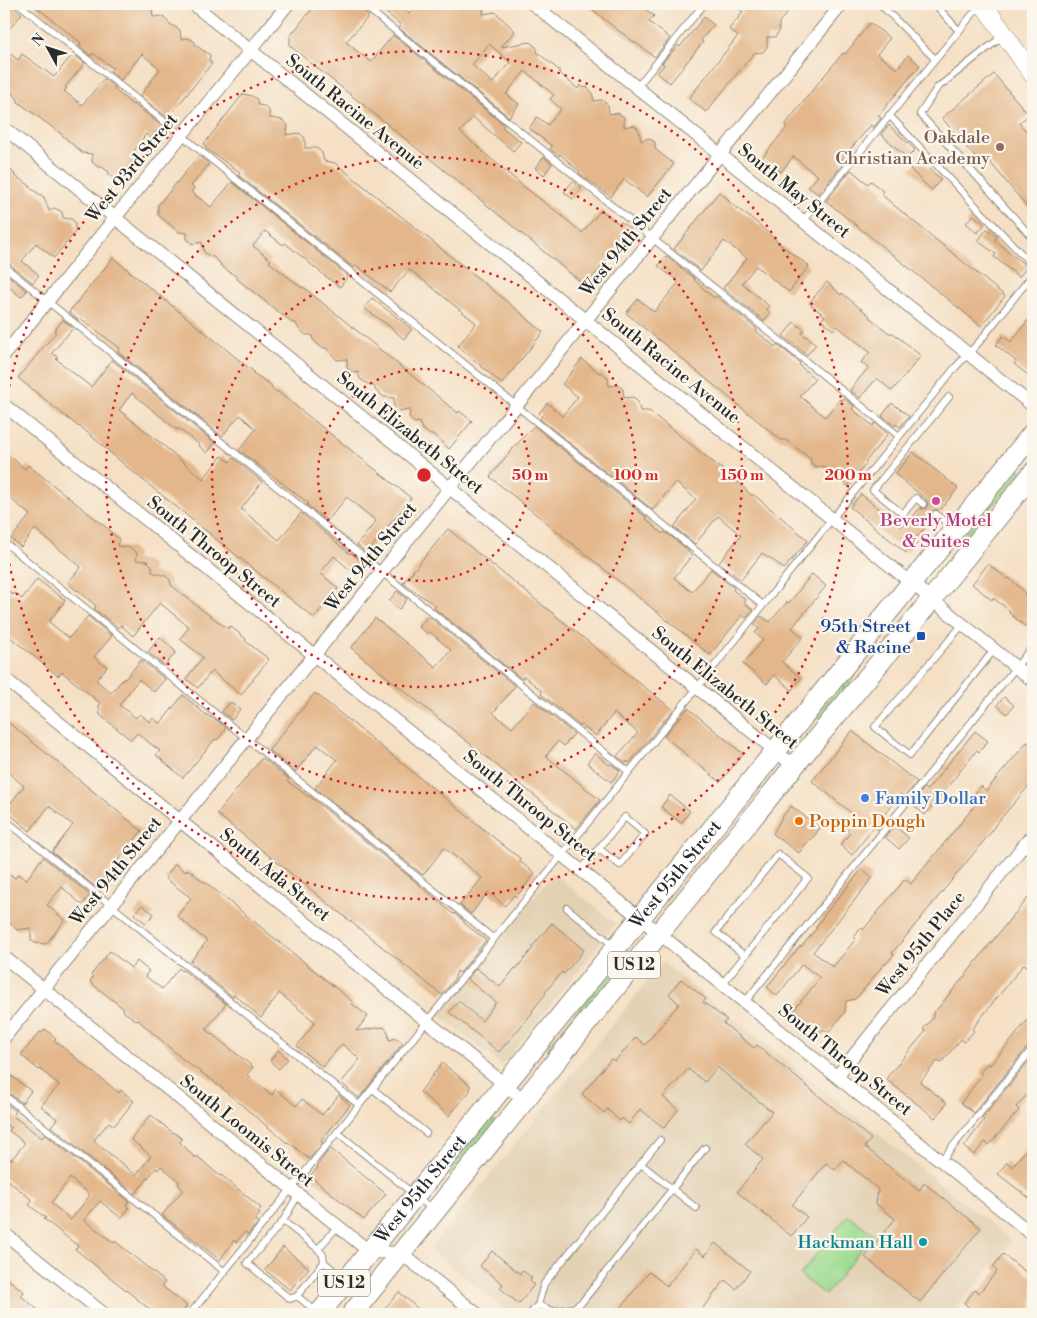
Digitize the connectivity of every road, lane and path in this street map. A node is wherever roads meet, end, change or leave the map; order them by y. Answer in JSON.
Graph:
{"nodes":[{"id":1,"x":20,"y":4,"type":"edge"},
{"id":2,"x":192,"y":4,"type":"edge"},
{"id":3,"x":288,"y":4,"type":"edge"},
{"id":4,"x":362,"y":4,"type":"edge"},
{"id":5,"x":533,"y":4,"type":"edge"},
{"id":6,"x":704,"y":4,"type":"edge"},
{"id":7,"x":842,"y":4,"type":"edge"},
{"id":8,"x":880,"y":4,"type":"edge"},
{"id":9,"x":935,"y":4,"type":"edge"},
{"id":10,"x":982,"y":4,"type":"edge"},
{"id":11,"x":959,"y":31,"type":"junction"},
{"id":12,"x":1005,"y":35,"type":"junction"},
{"id":13,"x":250,"y":50,"type":"junction"},
{"id":14,"x":935,"y":59,"type":"junction"},
{"id":15,"x":1033,"y":75,"type":"edge"},
{"id":16,"x":637,"y":87,"type":"junction"},
{"id":17,"x":889,"y":115,"type":"junction"},
{"id":18,"x":4,"y":128,"type":"edge"},
{"id":19,"x":182,"y":135,"type":"junction"},
{"id":20,"x":720,"y":154,"type":"junction"},
{"id":21,"x":115,"y":218,"type":"junction"},
{"id":22,"x":803,"y":221,"type":"junction"},
{"id":23,"x":1033,"y":230,"type":"edge"},
{"id":24,"x":652,"y":238,"type":"junction"},
{"id":25,"x":4,"y":266,"type":"edge"},
{"id":26,"x":1033,"y":266,"type":"edge"},
{"id":27,"x":1033,"y":274,"type":"edge"},
{"id":28,"x":47,"y":302,"type":"junction"},
{"id":29,"x":585,"y":320,"type":"junction"},
{"id":30,"x":968,"y":354,"type":"junction"},
{"id":31,"x":4,"y":355,"type":"edge"},
{"id":32,"x":949,"y":397,"type":"dead end"},
{"id":33,"x":4,"y":405,"type":"edge"},
{"id":34,"x":516,"y":405,"type":"junction"},
{"id":35,"x":1033,"y":406,"type":"edge"},
{"id":36,"x":1033,"y":433,"type":"edge"},
{"id":37,"x":899,"y":436,"type":"junction"},
{"id":38,"x":1033,"y":473,"type":"edge"},
{"id":39,"x":450,"y":488,"type":"junction"},
{"id":40,"x":923,"y":504,"type":"dead end"},
{"id":41,"x":936,"y":514,"type":"dead end"},
{"id":42,"x":832,"y":519,"type":"junction"},
{"id":43,"x":955,"y":530,"type":"junction"},
{"id":44,"x":4,"y":542,"type":"edge"},
{"id":45,"x":382,"y":572,"type":"junction"},
{"id":46,"x":911,"y":583,"type":"junction"},
{"id":47,"x":932,"y":599,"type":"junction"},
{"id":48,"x":764,"y":605,"type":"junction"},
{"id":49,"x":963,"y":624,"type":"junction"},
{"id":50,"x":1033,"y":646,"type":"edge"},
{"id":51,"x":994,"y":650,"type":"junction"},
{"id":52,"x":314,"y":655,"type":"junction"},
{"id":53,"x":1016,"y":667,"type":"junction"},
{"id":54,"x":4,"y":678,"type":"edge"},
{"id":55,"x":1033,"y":681,"type":"edge"},
{"id":56,"x":697,"y":688,"type":"junction"},
{"id":57,"x":246,"y":739,"type":"junction"},
{"id":58,"x":775,"y":751,"type":"junction"},
{"id":59,"x":794,"y":766,"type":"junction"},
{"id":60,"x":629,"y":772,"type":"junction"},
{"id":61,"x":4,"y":819,"type":"edge"},
{"id":62,"x":180,"y":821,"type":"junction"},
{"id":63,"x":1033,"y":834,"type":"edge"},
{"id":64,"x":598,"y":848,"type":"junction"},
{"id":65,"x":562,"y":855,"type":"junction"},
{"id":66,"x":581,"y":870,"type":"junction"},
{"id":67,"x":111,"y":906,"type":"junction"},
{"id":68,"x":567,"y":908,"type":"dead end"},
{"id":69,"x":640,"y":918,"type":"junction"},
{"id":70,"x":659,"y":933,"type":"junction"},
{"id":71,"x":494,"y":939,"type":"junction"},
{"id":72,"x":616,"y":948,"type":"junction"},
{"id":73,"x":745,"y":956,"type":"junction"},
{"id":74,"x":4,"y":957,"type":"edge"},
{"id":75,"x":722,"y":984,"type":"junction"},
{"id":76,"x":44,"y":989,"type":"junction"},
{"id":77,"x":745,"y":1002,"type":"junction"},
{"id":78,"x":428,"y":1022,"type":"junction"},
{"id":79,"x":4,"y":1038,"type":"edge"},
{"id":80,"x":1033,"y":1048,"type":"edge"},
{"id":81,"x":837,"y":1076,"type":"junction"},
{"id":82,"x":506,"y":1085,"type":"junction"},
{"id":83,"x":373,"y":1089,"type":"junction"},
{"id":84,"x":4,"y":1095,"type":"edge"},
{"id":85,"x":524,"y":1100,"type":"junction"},
{"id":86,"x":359,"y":1105,"type":"junction"},
{"id":87,"x":337,"y":1132,"type":"junction"},
{"id":88,"x":426,"y":1133,"type":"dead end"},
{"id":89,"x":660,"y":1140,"type":"dead end"},
{"id":90,"x":704,"y":1148,"type":"dead end"},
{"id":91,"x":941,"y":1161,"type":"junction"},
{"id":92,"x":641,"y":1164,"type":"junction"},
{"id":93,"x":672,"y":1189,"type":"junction"},
{"id":94,"x":294,"y":1192,"type":"junction"},
{"id":95,"x":415,"y":1196,"type":"junction"},
{"id":96,"x":696,"y":1208,"type":"dead end"},
{"id":97,"x":435,"y":1212,"type":"junction"},
{"id":98,"x":283,"y":1221,"type":"junction"},
{"id":99,"x":338,"y":1226,"type":"junction"},
{"id":100,"x":4,"y":1233,"type":"edge"},
{"id":101,"x":1033,"y":1234,"type":"edge"},
{"id":102,"x":318,"y":1249,"type":"junction"},
{"id":103,"x":370,"y":1252,"type":"junction"},
{"id":104,"x":401,"y":1253,"type":"junction"},
{"id":105,"x":238,"y":1256,"type":"junction"},
{"id":106,"x":324,"y":1262,"type":"junction"},
{"id":107,"x":247,"y":1263,"type":"junction"},
{"id":108,"x":224,"y":1272,"type":"junction"},
{"id":109,"x":346,"y":1281,"type":"junction"},
{"id":110,"x":296,"y":1296,"type":"junction"},
{"id":111,"x":538,"y":1305,"type":"junction"},
{"id":112,"x":104,"y":1314,"type":"edge"},
{"id":113,"x":190,"y":1314,"type":"edge"},
{"id":114,"x":319,"y":1314,"type":"edge"},
{"id":115,"x":352,"y":1314,"type":"edge"},
{"id":116,"x":477,"y":1314,"type":"edge"},
{"id":117,"x":530,"y":1314,"type":"edge"}],
"edges":[{"from":1,"to":19,"type":"lane"},
{"from":2,"to":13,"type":"street","name":"South Racine Avenue"},
{"from":3,"to":13,"type":"street","name":"West 93rd Street"},
{"from":4,"to":24,"type":"lane"},
{"from":5,"to":16,"type":"street","name":"South May Street"},
{"from":6,"to":16,"type":"lane"},
{"from":7,"to":20,"type":"street","name":"West 94th Street"},
{"from":8,"to":14,"type":"lane"},
{"from":9,"to":11,"type":"lane"},
{"from":10,"to":11,"type":"lane"},
{"from":10,"to":12,"type":"main road"},
{"from":11,"to":14,"type":"lane"},
{"from":12,"to":15,"type":"main road"},
{"from":12,"to":23,"type":"lane"},
{"from":13,"to":19,"type":"street","name":"West 93rd Street"},
{"from":13,"to":29,"type":"street","name":"South Racine Avenue"},
{"from":14,"to":17,"type":"lane"},
{"from":16,"to":20,"type":"street","name":"South May Street"},
{"from":17,"to":22,"type":"lane"},
{"from":17,"to":26,"type":"lane"},
{"from":18,"to":21,"type":"street","name":"South Elizabeth Street"},
{"from":19,"to":21,"type":"street","name":"West 93rd Street"},
{"from":19,"to":34,"type":"lane"},
{"from":20,"to":22,"type":"street","name":"South May Street"},
{"from":20,"to":24,"type":"street","name":"West 94th Street"},
{"from":21,"to":28,"type":"street","name":"West 93rd Street"},
{"from":21,"to":39,"type":"street","name":"South Elizabeth Street"},
{"from":22,"to":30,"type":"street","name":"South May Street"},
{"from":24,"to":29,"type":"street","name":"West 94th Street"},
{"from":24,"to":37,"type":"lane"},
{"from":25,"to":28,"type":"lane"},
{"from":27,"to":30,"type":"lane"},
{"from":28,"to":31,"type":"street","name":"West 93rd Street"},
{"from":28,"to":45,"type":"lane"},
{"from":29,"to":34,"type":"street","name":"West 94th Street"},
{"from":29,"to":42,"type":"street","name":"South Racine Avenue"},
{"from":30,"to":35,"type":"street","name":"South May Street"},
{"from":30,"to":37,"type":"lane"},
{"from":32,"to":40,"type":"lane"},
{"from":33,"to":52,"type":"street","name":"South Throop Street"},
{"from":34,"to":39,"type":"street","name":"West 94th Street"},
{"from":34,"to":48,"type":"lane"},
{"from":36,"to":43,"type":"main road","name":"West 95th Street","number":"US 12"},
{"from":37,"to":42,"type":"lane"},
{"from":38,"to":47,"type":"main road","name":"West 95th Street","number":"US 12"},
{"from":39,"to":45,"type":"street","name":"West 94th Street"},
{"from":39,"to":56,"type":"street","name":"South Elizabeth Street"},
{"from":41,"to":43,"type":"lane"},
{"from":42,"to":46,"type":"street","name":"South Racine Avenue"},
{"from":42,"to":48,"type":"lane"},
{"from":43,"to":46,"type":"main road","name":"West 95th Street","number":"US 12"},
{"from":44,"to":57,"type":"lane"},
{"from":45,"to":52,"type":"street","name":"West 94th Street"},
{"from":45,"to":60,"type":"lane"},
{"from":46,"to":47,"type":"street","name":"South Racine Avenue"},
{"from":46,"to":58,"type":"main road","name":"West 95th Street","number":"US 12"},
{"from":47,"to":49,"type":"street","name":"South Racine Avenue"},
{"from":47,"to":59,"type":"main road","name":"West 95th Street","number":"US 12"},
{"from":48,"to":56,"type":"lane"},
{"from":49,"to":51,"type":"street","name":"South Racine Avenue"},
{"from":49,"to":51,"type":"lane"},
{"from":50,"to":53,"type":"lane"},
{"from":51,"to":53,"type":"street","name":"South Racine Avenue"},
{"from":52,"to":57,"type":"street","name":"West 94th Street"},
{"from":52,"to":65,"type":"street","name":"South Throop Street"},
{"from":53,"to":55,"type":"street","name":"South Racine Avenue"},
{"from":53,"to":77,"type":"lane"},
{"from":54,"to":62,"type":"street","name":"South Ada Street"},
{"from":56,"to":58,"type":"street","name":"South Elizabeth Street"},
{"from":56,"to":60,"type":"lane"},
{"from":57,"to":62,"type":"street","name":"West 94th Street"},
{"from":57,"to":71,"type":"lane"},
{"from":58,"to":59,"type":"street","name":"South Elizabeth Street"},
{"from":58,"to":69,"type":"main road","name":"West 95th Street","number":"US 12"},
{"from":59,"to":70,"type":"main road","name":"West 95th Street","number":"US 12"},
{"from":60,"to":65,"type":"lane"},
{"from":61,"to":67,"type":"lane"},
{"from":62,"to":67,"type":"street","name":"West 94th Street"},
{"from":62,"to":78,"type":"street","name":"South Ada Street"},
{"from":63,"to":81,"type":"street","name":"West 95th Place"},
{"from":64,"to":64,"type":"lane"},
{"from":64,"to":66,"type":"lane"},
{"from":65,"to":66,"type":"street","name":"South Throop Street"},
{"from":65,"to":71,"type":"lane"},
{"from":66,"to":69,"type":"street","name":"South Throop Street"},
{"from":67,"to":76,"type":"street","name":"West 94th Street"},
{"from":67,"to":86,"type":"lane"},
{"from":68,"to":72,"type":"lane"},
{"from":69,"to":70,"type":"street","name":"South Throop Street"},
{"from":69,"to":72,"type":"main road","name":"West 95th Street","number":"US 12"},
{"from":70,"to":75,"type":"street","name":"South Throop Street"},
{"from":70,"to":85,"type":"main road","name":"West 95th Street","number":"US 12"},
{"from":71,"to":78,"type":"lane"},
{"from":72,"to":82,"type":"main road","name":"West 95th Street","number":"US 12"},
{"from":73,"to":73,"type":"lane"},
{"from":73,"to":75,"type":"lane"},
{"from":74,"to":76,"type":"street","name":"South Loomis Street"},
{"from":75,"to":77,"type":"street","name":"South Throop Street"},
{"from":76,"to":79,"type":"street","name":"West 94th Street"},
{"from":76,"to":94,"type":"street","name":"South Loomis Street"},
{"from":77,"to":81,"type":"street","name":"South Throop Street"},
{"from":78,"to":82,"type":"street","name":"South Ada Street"},
{"from":78,"to":83,"type":"lane"},
{"from":80,"to":91,"type":"lane"},
{"from":81,"to":91,"type":"street","name":"South Throop Street"},
{"from":82,"to":85,"type":"street","name":"South Ada Street"},
{"from":82,"to":95,"type":"main road","name":"West 95th Street","number":"US 12"},
{"from":83,"to":86,"type":"lane"},
{"from":83,"to":88,"type":"lane"},
{"from":84,"to":108,"type":"lane"},
{"from":85,"to":97,"type":"main road","name":"West 95th Street","number":"US 12"},
{"from":86,"to":87,"type":"lane"},
{"from":87,"to":94,"type":"lane"},
{"from":87,"to":95,"type":"lane"},
{"from":89,"to":92,"type":"lane"},
{"from":90,"to":93,"type":"lane"},
{"from":91,"to":101,"type":"street","name":"South Throop Street"},
{"from":92,"to":93,"type":"lane"},
{"from":92,"to":111,"type":"lane"},
{"from":93,"to":96,"type":"lane"},
{"from":93,"to":111,"type":"lane"},
{"from":94,"to":98,"type":"lane"},
{"from":94,"to":99,"type":"street","name":"South Loomis Street"},
{"from":94,"to":105,"type":"lane"},
{"from":95,"to":97,"type":"lane"},
{"from":95,"to":103,"type":"main road","name":"West 95th Street","number":"US 12"},
{"from":97,"to":104,"type":"main road","name":"West 95th Street","number":"US 12"},
{"from":98,"to":102,"type":"lane"},
{"from":98,"to":107,"type":"lane"},
{"from":99,"to":102,"type":"lane"},
{"from":99,"to":103,"type":"street","name":"South Loomis Street"},
{"from":100,"to":112,"type":"street"},
{"from":102,"to":106,"type":"lane"},
{"from":103,"to":104,"type":"street"},
{"from":103,"to":109,"type":"main road","name":"West 95th Street","number":"US 12"},
{"from":104,"to":115,"type":"main road","name":"West 95th Street","number":"US 12"},
{"from":104,"to":116,"type":"street"},
{"from":105,"to":107,"type":"lane"},
{"from":105,"to":108,"type":"lane"},
{"from":106,"to":109,"type":"lane"},
{"from":106,"to":110,"type":"lane"},
{"from":107,"to":110,"type":"lane"},
{"from":108,"to":113,"type":"lane"},
{"from":109,"to":114,"type":"main road","name":"West 95th Street","number":"US 12"},
{"from":110,"to":114,"type":"lane"},
{"from":111,"to":117,"type":"lane"}]}
